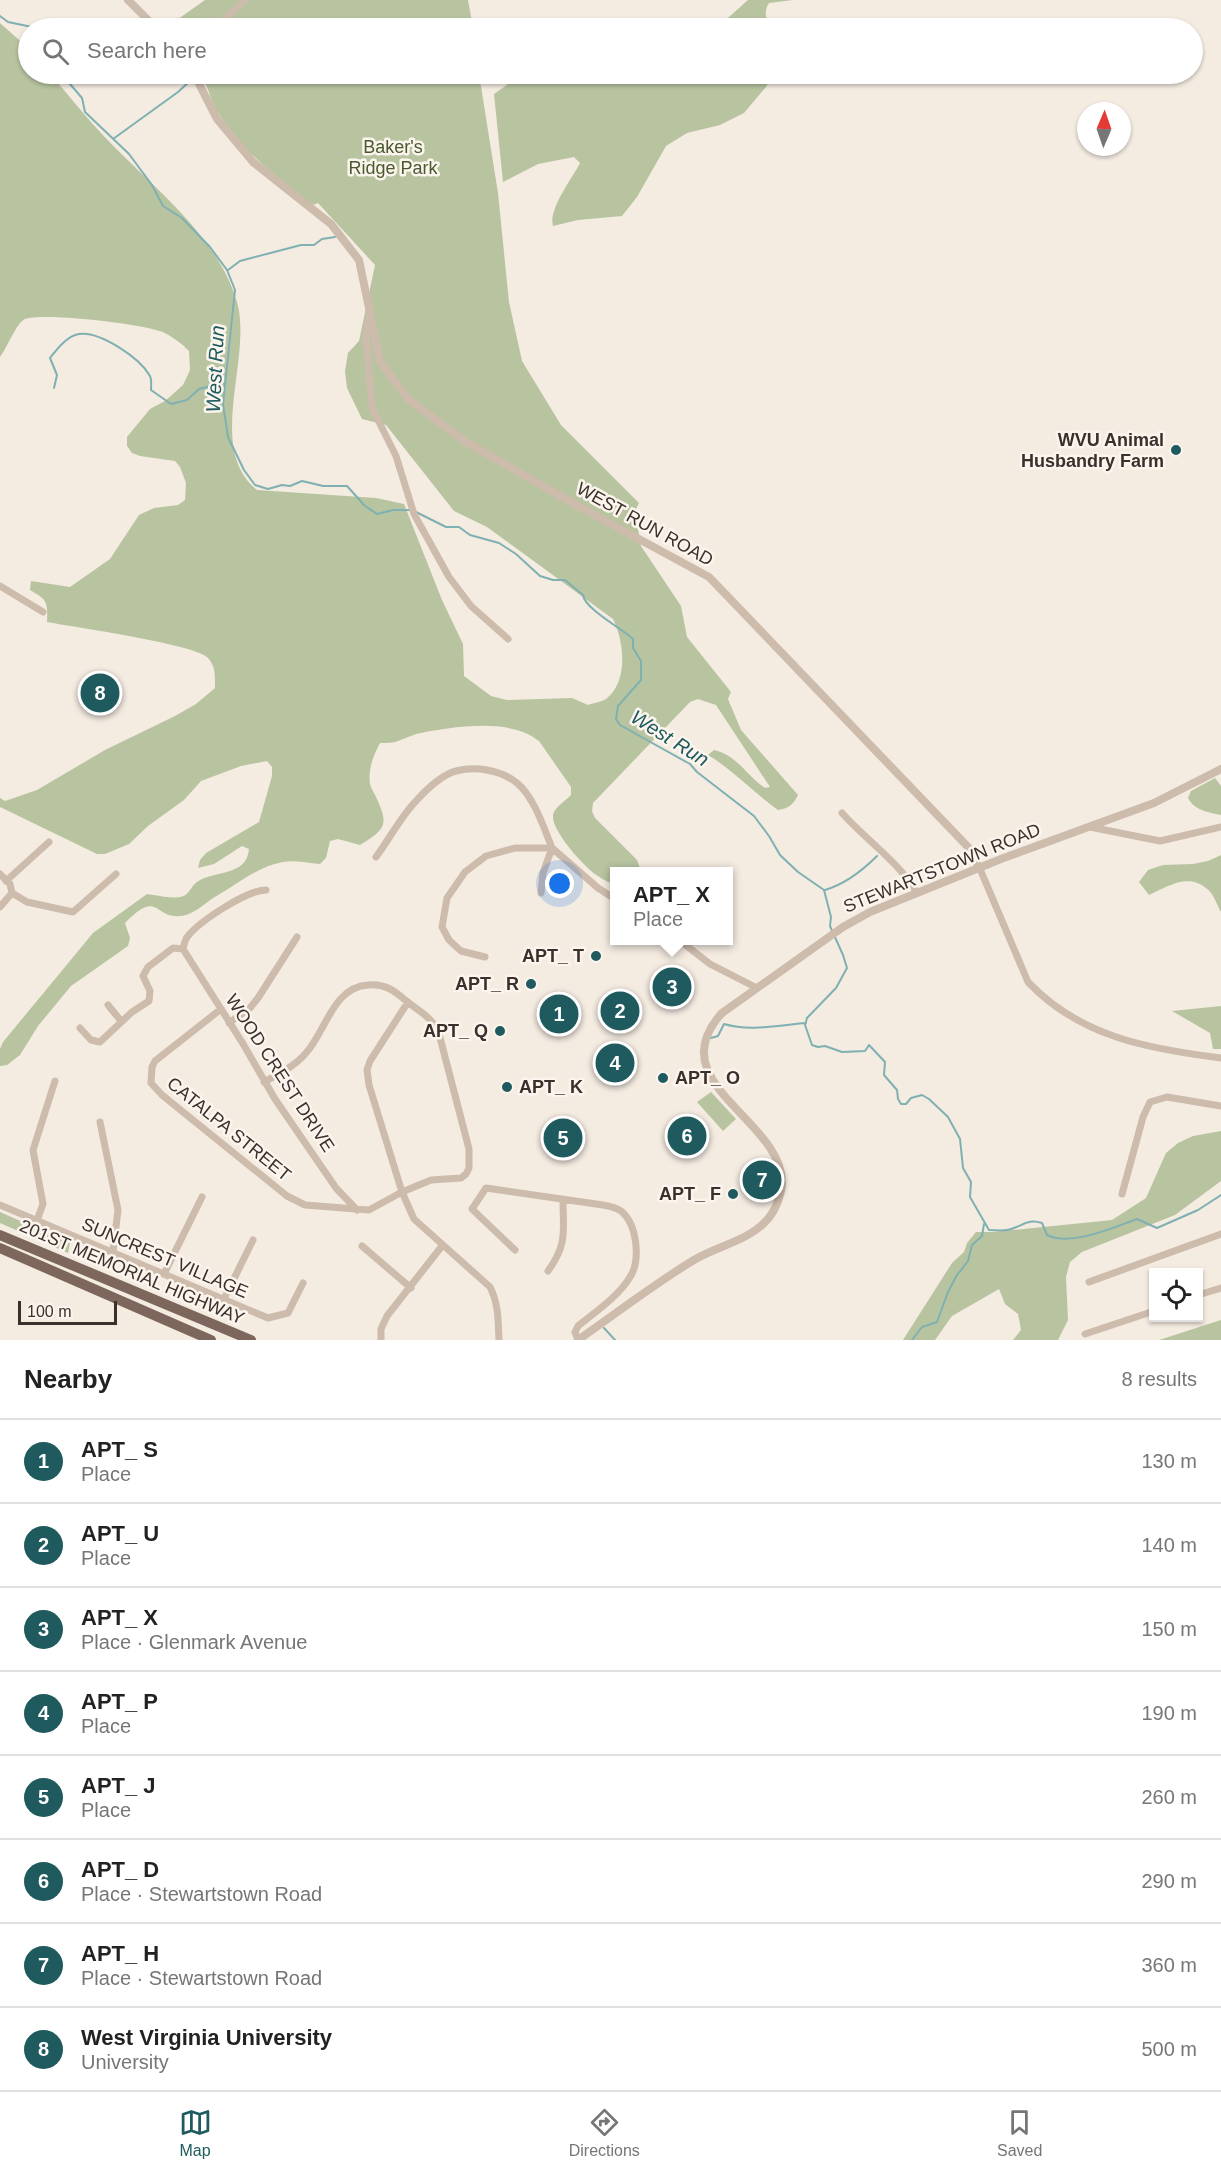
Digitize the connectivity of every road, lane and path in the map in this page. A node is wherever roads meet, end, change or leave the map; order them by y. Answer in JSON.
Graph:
{"nodes":[{"id":1,"x":128,"y":0,"type":"edge"},
{"id":2,"x":245,"y":0,"type":"edge"},
{"id":3,"x":146,"y":18,"type":"edge"},
{"id":4,"x":226,"y":18,"type":"edge"},
{"id":5,"x":199,"y":84,"type":"edge"},
{"id":6,"x":369,"y":312,"type":"junction"},
{"id":7,"x":0,"y":586,"type":"edge"},
{"id":8,"x":43,"y":612,"type":"dead end"},
{"id":9,"x":508,"y":639,"type":"dead end"},
{"id":10,"x":1221,"y":769,"type":"edge"},
{"id":11,"x":842,"y":813,"type":"dead end"},
{"id":12,"x":1221,"y":826,"type":"edge"},
{"id":13,"x":1090,"y":827,"type":"junction"},
{"id":14,"x":49,"y":842,"type":"dead end"},
{"id":15,"x":552,"y":848,"type":"junction"},
{"id":16,"x":376,"y":857,"type":"dead end"},
{"id":17,"x":980,"y":869,"type":"junction"},
{"id":18,"x":0,"y":874,"type":"edge"},
{"id":19,"x":116,"y":874,"type":"dead end"},
{"id":20,"x":6,"y":880,"type":"junction"},
{"id":21,"x":266,"y":890,"type":"dead end"},
{"id":22,"x":12,"y":893,"type":"junction"},
{"id":23,"x":541,"y":893,"type":"dead end"},
{"id":24,"x":917,"y":893,"type":"junction"},
{"id":25,"x":610,"y":896,"type":"edge"},
{"id":26,"x":0,"y":907,"type":"edge"},
{"id":27,"x":297,"y":937,"type":"dead end"},
{"id":28,"x":685,"y":945,"type":"edge"},
{"id":29,"x":183,"y":949,"type":"junction"},
{"id":30,"x":485,"y":957,"type":"dead end"},
{"id":31,"x":757,"y":988,"type":"junction"},
{"id":32,"x":408,"y":1002,"type":"junction"},
{"id":33,"x":108,"y":1005,"type":"dead end"},
{"id":34,"x":221,"y":1009,"type":"junction"},
{"id":35,"x":121,"y":1022,"type":"junction"},
{"id":36,"x":229,"y":1023,"type":"junction"},
{"id":37,"x":80,"y":1028,"type":"dead end"},
{"id":38,"x":1221,"y":1058,"type":"edge"},
{"id":39,"x":55,"y":1081,"type":"dead end"},
{"id":40,"x":264,"y":1082,"type":"junction"},
{"id":41,"x":1221,"y":1106,"type":"edge"},
{"id":42,"x":100,"y":1122,"type":"dead end"},
{"id":43,"x":402,"y":1192,"type":"junction"},
{"id":44,"x":1122,"y":1194,"type":"dead end"},
{"id":45,"x":202,"y":1197,"type":"dead end"},
{"id":46,"x":563,"y":1199,"type":"junction"},
{"id":47,"x":0,"y":1205,"type":"edge"},
{"id":48,"x":357,"y":1210,"type":"junction"},
{"id":49,"x":37,"y":1220,"type":"junction"},
{"id":50,"x":1221,"y":1234,"type":"edge"},
{"id":51,"x":0,"y":1235,"type":"edge"},
{"id":52,"x":253,"y":1240,"type":"dead end"},
{"id":53,"x":362,"y":1246,"type":"dead end"},
{"id":54,"x":442,"y":1246,"type":"junction"},
{"id":55,"x":0,"y":1248,"type":"edge"},
{"id":56,"x":515,"y":1250,"type":"dead end"},
{"id":57,"x":113,"y":1251,"type":"junction"},
{"id":58,"x":548,"y":1271,"type":"dead end"},
{"id":59,"x":164,"y":1274,"type":"junction"},
{"id":60,"x":1089,"y":1282,"type":"dead end"},
{"id":61,"x":303,"y":1283,"type":"dead end"},
{"id":62,"x":411,"y":1288,"type":"junction"},
{"id":63,"x":1221,"y":1288,"type":"edge"},
{"id":64,"x":1203,"y":1293,"type":"edge"},
{"id":65,"x":224,"y":1299,"type":"junction"},
{"id":66,"x":1149,"y":1313,"type":"edge"},
{"id":67,"x":1085,"y":1334,"type":"dead end"},
{"id":68,"x":211,"y":1340,"type":"edge"},
{"id":69,"x":251,"y":1340,"type":"edge"},
{"id":70,"x":381,"y":1340,"type":"edge"},
{"id":71,"x":499,"y":1340,"type":"edge"},
{"id":72,"x":578,"y":1340,"type":"edge"}],
"edges":[{"from":1,"to":3,"type":"street"},
{"from":2,"to":4,"type":"street"},
{"from":5,"to":6,"type":"street","name":"WEST RUN ROAD"},
{"from":6,"to":9,"type":"street"},
{"from":6,"to":17,"type":"street","name":"WEST RUN ROAD"},
{"from":7,"to":8,"type":"street"},
{"from":10,"to":13,"type":"street","name":"STEWARTSTOWN ROAD"},
{"from":11,"to":24,"type":"street"},
{"from":12,"to":13,"type":"street"},
{"from":13,"to":17,"type":"street","name":"STEWARTSTOWN ROAD"},
{"from":14,"to":20,"type":"street"},
{"from":15,"to":16,"type":"street"},
{"from":15,"to":23,"type":"street"},
{"from":15,"to":25,"type":"street"},
{"from":15,"to":30,"type":"street"},
{"from":17,"to":24,"type":"street","name":"STEWARTSTOWN ROAD"},
{"from":17,"to":38,"type":"street","name":"WEST RUN ROAD"},
{"from":18,"to":20,"type":"street"},
{"from":19,"to":22,"type":"street"},
{"from":20,"to":22,"type":"street"},
{"from":21,"to":29,"type":"street"},
{"from":22,"to":26,"type":"street"},
{"from":24,"to":31,"type":"street","name":"STEWARTSTOWN ROAD"},
{"from":27,"to":36,"type":"street"},
{"from":28,"to":31,"type":"street"},
{"from":29,"to":34,"type":"street","name":"WOOD CREST DRIVE"},
{"from":29,"to":35,"type":"street"},
{"from":31,"to":72,"type":"street","name":"STEWARTSTOWN ROAD"},
{"from":32,"to":40,"type":"street"},
{"from":32,"to":43,"type":"street"},
{"from":32,"to":43,"type":"street"},
{"from":33,"to":35,"type":"street"},
{"from":34,"to":36,"type":"street","name":"WOOD CREST DRIVE"},
{"from":34,"to":48,"type":"street","name":"CATALPA STREET"},
{"from":35,"to":37,"type":"street"},
{"from":36,"to":40,"type":"street","name":"WOOD CREST DRIVE"},
{"from":39,"to":49,"type":"street"},
{"from":40,"to":48,"type":"street","name":"WOOD CREST DRIVE"},
{"from":41,"to":44,"type":"street"},
{"from":42,"to":57,"type":"street"},
{"from":43,"to":48,"type":"street"},
{"from":43,"to":54,"type":"street"},
{"from":45,"to":59,"type":"street"},
{"from":46,"to":56,"type":"street"},
{"from":46,"to":58,"type":"street"},
{"from":46,"to":72,"type":"street"},
{"from":47,"to":49,"type":"street","name":"SUNCREST VILLAGE"},
{"from":49,"to":57,"type":"street","name":"SUNCREST VILLAGE"},
{"from":50,"to":60,"type":"street"},
{"from":51,"to":69,"type":"main road","name":"201ST MEMORIAL HIGHWAY"},
{"from":52,"to":65,"type":"street"},
{"from":53,"to":62,"type":"street"},
{"from":54,"to":62,"type":"street"},
{"from":54,"to":71,"type":"street"},
{"from":55,"to":68,"type":"main road","name":"201ST MEMORIAL HIGHWAY"},
{"from":57,"to":59,"type":"street","name":"SUNCREST VILLAGE"},
{"from":59,"to":65,"type":"street","name":"SUNCREST VILLAGE"},
{"from":61,"to":65,"type":"street","name":"SUNCREST VILLAGE"},
{"from":62,"to":70,"type":"street"},
{"from":63,"to":64,"type":"street"},
{"from":66,"to":67,"type":"street"}]}
